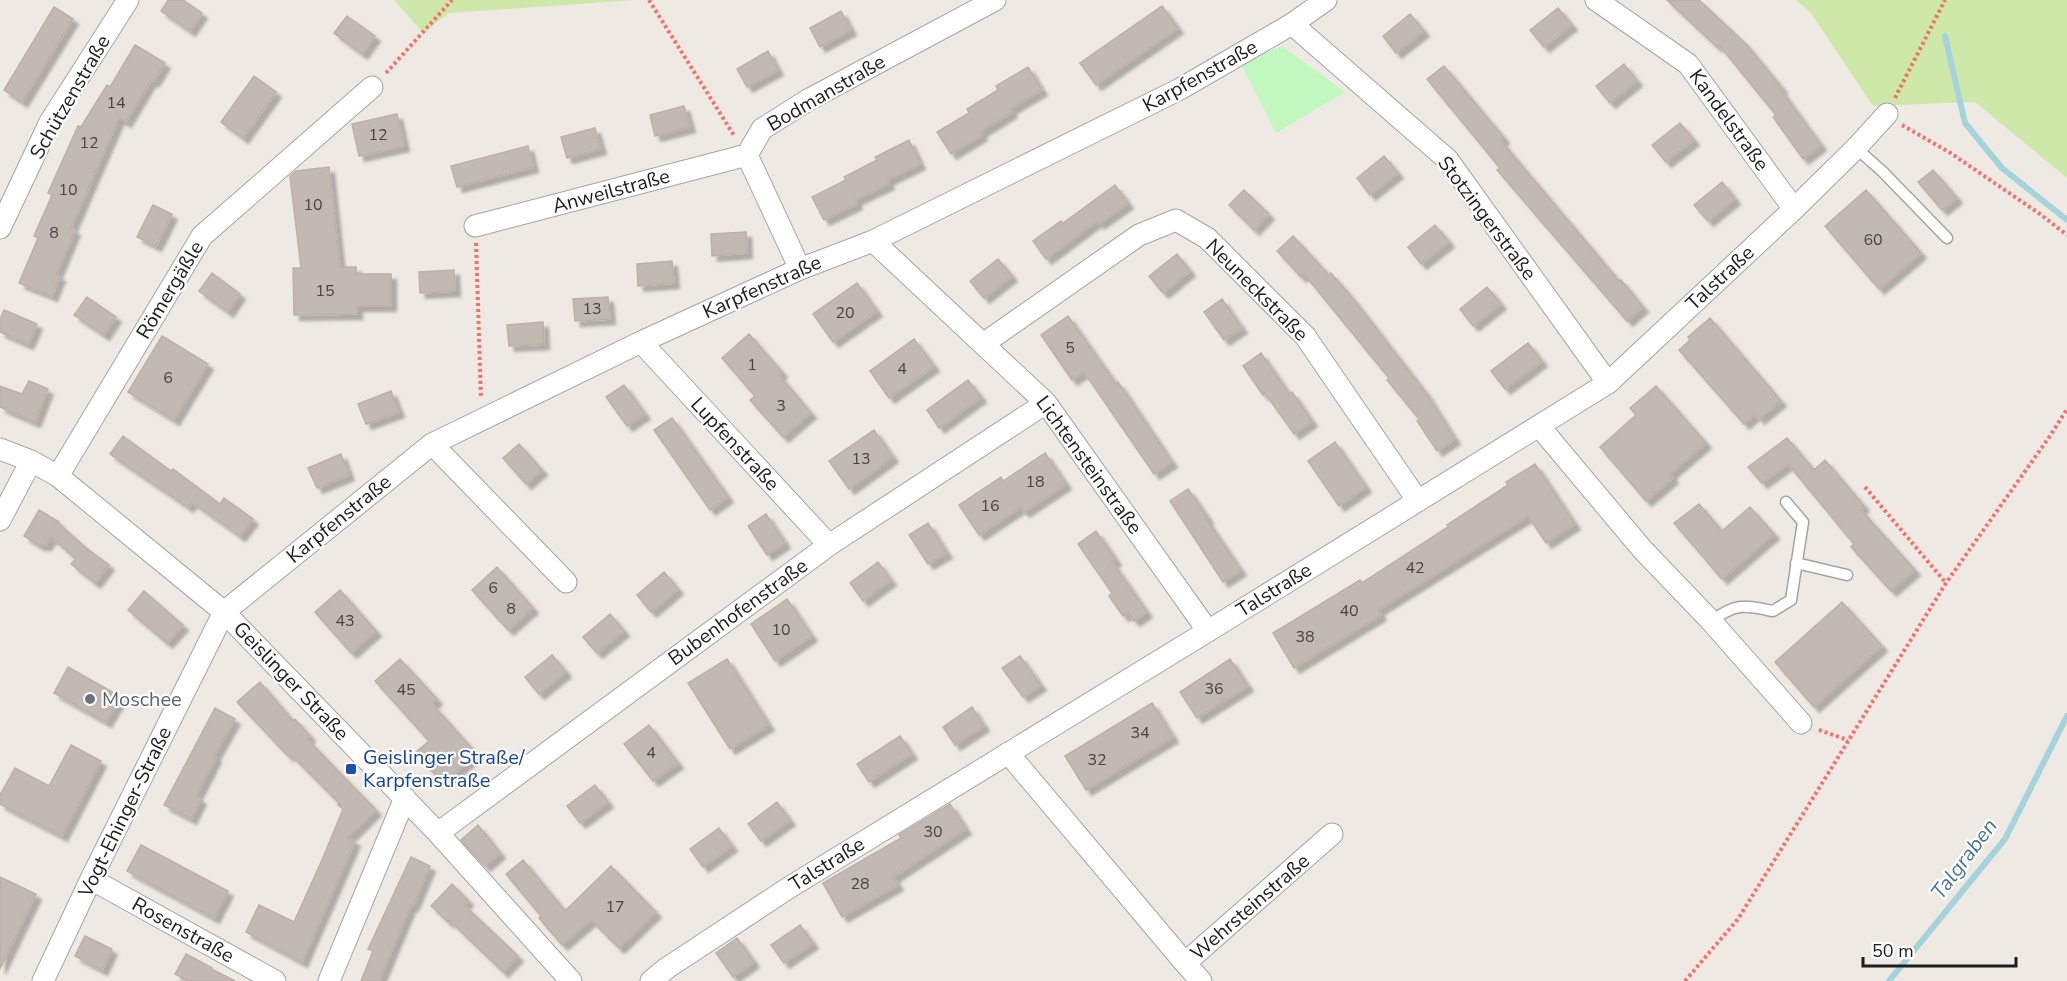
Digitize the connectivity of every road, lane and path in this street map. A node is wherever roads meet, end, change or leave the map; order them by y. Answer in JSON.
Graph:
{"nodes":[{"id":1,"x":128,"y":0,"type":"edge"},
{"id":2,"x":452,"y":0,"type":"edge"},
{"id":3,"x":649,"y":0,"type":"edge"},
{"id":4,"x":995,"y":0,"type":"edge"},
{"id":5,"x":1326,"y":0,"type":"edge"},
{"id":6,"x":1596,"y":0,"type":"edge"},
{"id":7,"x":1946,"y":0,"type":"edge"},
{"id":8,"x":1292,"y":24,"type":"junction"},
{"id":9,"x":372,"y":87,"type":"joint"},
{"id":10,"x":1887,"y":114,"type":"junction"},
{"id":11,"x":1856,"y":148,"type":"junction"},
{"id":12,"x":747,"y":155,"type":"junction"},
{"id":13,"x":1794,"y":208,"type":"junction"},
{"id":14,"x":476,"y":226,"type":"dead end"},
{"id":15,"x":0,"y":228,"type":"edge"},
{"id":16,"x":2060,"y":231,"type":"junction"},
{"id":17,"x":2067,"y":235,"type":"edge"},
{"id":18,"x":1947,"y":237,"type":"dead end"},
{"id":19,"x":2067,"y":240,"type":"edge"},
{"id":20,"x":873,"y":241,"type":"junction"},
{"id":21,"x":476,"y":266,"type":"dead end"},
{"id":22,"x":800,"y":269,"type":"junction"},
{"id":23,"x":641,"y":342,"type":"junction"},
{"id":24,"x":983,"y":344,"type":"junction"},
{"id":25,"x":1608,"y":383,"type":"junction"},
{"id":26,"x":481,"y":386,"type":"dead end"},
{"id":27,"x":1046,"y":403,"type":"junction"},
{"id":28,"x":2067,"y":409,"type":"edge"},
{"id":29,"x":1539,"y":426,"type":"junction"},
{"id":30,"x":432,"y":444,"type":"junction"},
{"id":31,"x":0,"y":449,"type":"edge"},
{"id":32,"x":31,"y":462,"type":"junction"},
{"id":33,"x":58,"y":476,"type":"junction"},
{"id":34,"x":1865,"y":487,"type":"dead end"},
{"id":35,"x":1418,"y":501,"type":"junction"},
{"id":36,"x":1786,"y":502,"type":"dead end"},
{"id":37,"x":0,"y":520,"type":"edge"},
{"id":38,"x":829,"y":545,"type":"junction"},
{"id":39,"x":1796,"y":563,"type":"junction"},
{"id":40,"x":1847,"y":574,"type":"dead end"},
{"id":41,"x":567,"y":582,"type":"dead end"},
{"id":42,"x":1946,"y":583,"type":"junction"},
{"id":43,"x":224,"y":612,"type":"junction"},
{"id":44,"x":1711,"y":621,"type":"junction"},
{"id":45,"x":1208,"y":632,"type":"junction"},
{"id":46,"x":1801,"y":723,"type":"joint"},
{"id":47,"x":1848,"y":740,"type":"junction"},
{"id":48,"x":1008,"y":753,"type":"junction"},
{"id":49,"x":405,"y":798,"type":"junction"},
{"id":50,"x":438,"y":833,"type":"junction"},
{"id":51,"x":1332,"y":834,"type":"dead end"},
{"id":52,"x":91,"y":879,"type":"junction"},
{"id":53,"x":1185,"y":963,"type":"junction"},
{"id":54,"x":43,"y":981,"type":"edge"},
{"id":55,"x":275,"y":981,"type":"edge"},
{"id":56,"x":328,"y":981,"type":"edge"},
{"id":57,"x":571,"y":981,"type":"edge"},
{"id":58,"x":651,"y":981,"type":"edge"},
{"id":59,"x":1201,"y":981,"type":"edge"},
{"id":60,"x":1685,"y":981,"type":"edge"}],
"edges":[{"from":1,"to":15,"type":"street","name":"Schützenstraße"},
{"from":2,"to":9,"type":"path"},
{"from":3,"to":12,"type":"path"},
{"from":4,"to":12,"type":"street","name":"Bodmanstraße"},
{"from":5,"to":8,"type":"street","name":"Karpfenstraße"},
{"from":6,"to":13,"type":"street","name":"Kandelstraße"},
{"from":7,"to":10,"type":"path"},
{"from":8,"to":20,"type":"street","name":"Karpfenstraße"},
{"from":8,"to":25,"type":"street","name":"Stotzingerstraße"},
{"from":9,"to":33,"type":"street","name":"Römergäßle"},
{"from":10,"to":11,"type":"street","name":"Talstraße"},
{"from":10,"to":16,"type":"path"},
{"from":11,"to":13,"type":"street","name":"Talstraße"},
{"from":11,"to":18,"type":"lane"},
{"from":12,"to":14,"type":"street","name":"Anweilstraße"},
{"from":12,"to":22,"type":"street"},
{"from":13,"to":25,"type":"street","name":"Talstraße"},
{"from":16,"to":17,"type":"path"},
{"from":16,"to":19,"type":"path"},
{"from":20,"to":22,"type":"street","name":"Karpfenstraße"},
{"from":20,"to":24,"type":"street","name":"Lichtensteinstraße"},
{"from":21,"to":26,"type":"path"},
{"from":22,"to":23,"type":"street","name":"Karpfenstraße"},
{"from":23,"to":30,"type":"street","name":"Karpfenstraße"},
{"from":23,"to":38,"type":"street","name":"Lupfenstraße"},
{"from":24,"to":27,"type":"street","name":"Lichtensteinstraße"},
{"from":24,"to":35,"type":"street","name":"Neuneckstraße"},
{"from":25,"to":29,"type":"street","name":"Talstraße"},
{"from":27,"to":38,"type":"street","name":"Bubenhofenstraße"},
{"from":27,"to":45,"type":"street","name":"Lichtensteinstraße"},
{"from":28,"to":42,"type":"path"},
{"from":29,"to":35,"type":"street","name":"Talstraße"},
{"from":29,"to":44,"type":"street"},
{"from":30,"to":41,"type":"street"},
{"from":30,"to":43,"type":"street","name":"Karpfenstraße"},
{"from":31,"to":32,"type":"street","name":"Geislinger Straße"},
{"from":32,"to":33,"type":"street","name":"Geislinger Straße"},
{"from":32,"to":37,"type":"street"},
{"from":33,"to":43,"type":"street","name":"Geislinger Straße"},
{"from":34,"to":42,"type":"path"},
{"from":35,"to":45,"type":"street","name":"Talstraße"},
{"from":36,"to":39,"type":"lane"},
{"from":38,"to":50,"type":"street","name":"Bubenhofenstraße"},
{"from":39,"to":40,"type":"lane"},
{"from":39,"to":44,"type":"lane"},
{"from":42,"to":47,"type":"path"},
{"from":43,"to":49,"type":"street","name":"Geislinger Straße"},
{"from":43,"to":52,"type":"street","name":"Vogt-Ehinger-Straße"},
{"from":44,"to":46,"type":"street"},
{"from":45,"to":48,"type":"street","name":"Talstraße"},
{"from":46,"to":47,"type":"path"},
{"from":47,"to":60,"type":"path"},
{"from":48,"to":53,"type":"street"},
{"from":48,"to":58,"type":"street","name":"Talstraße"},
{"from":49,"to":50,"type":"street","name":"Geislinger Straße"},
{"from":49,"to":56,"type":"street"},
{"from":50,"to":57,"type":"street","name":"Geislinger Straße"},
{"from":51,"to":53,"type":"street","name":"Wehrsteinstraße"},
{"from":52,"to":54,"type":"street","name":"Vogt-Ehinger-Straße"},
{"from":52,"to":55,"type":"street","name":"Rosenstraße"},
{"from":53,"to":59,"type":"street","name":"Wehrsteinstraße"}]}
